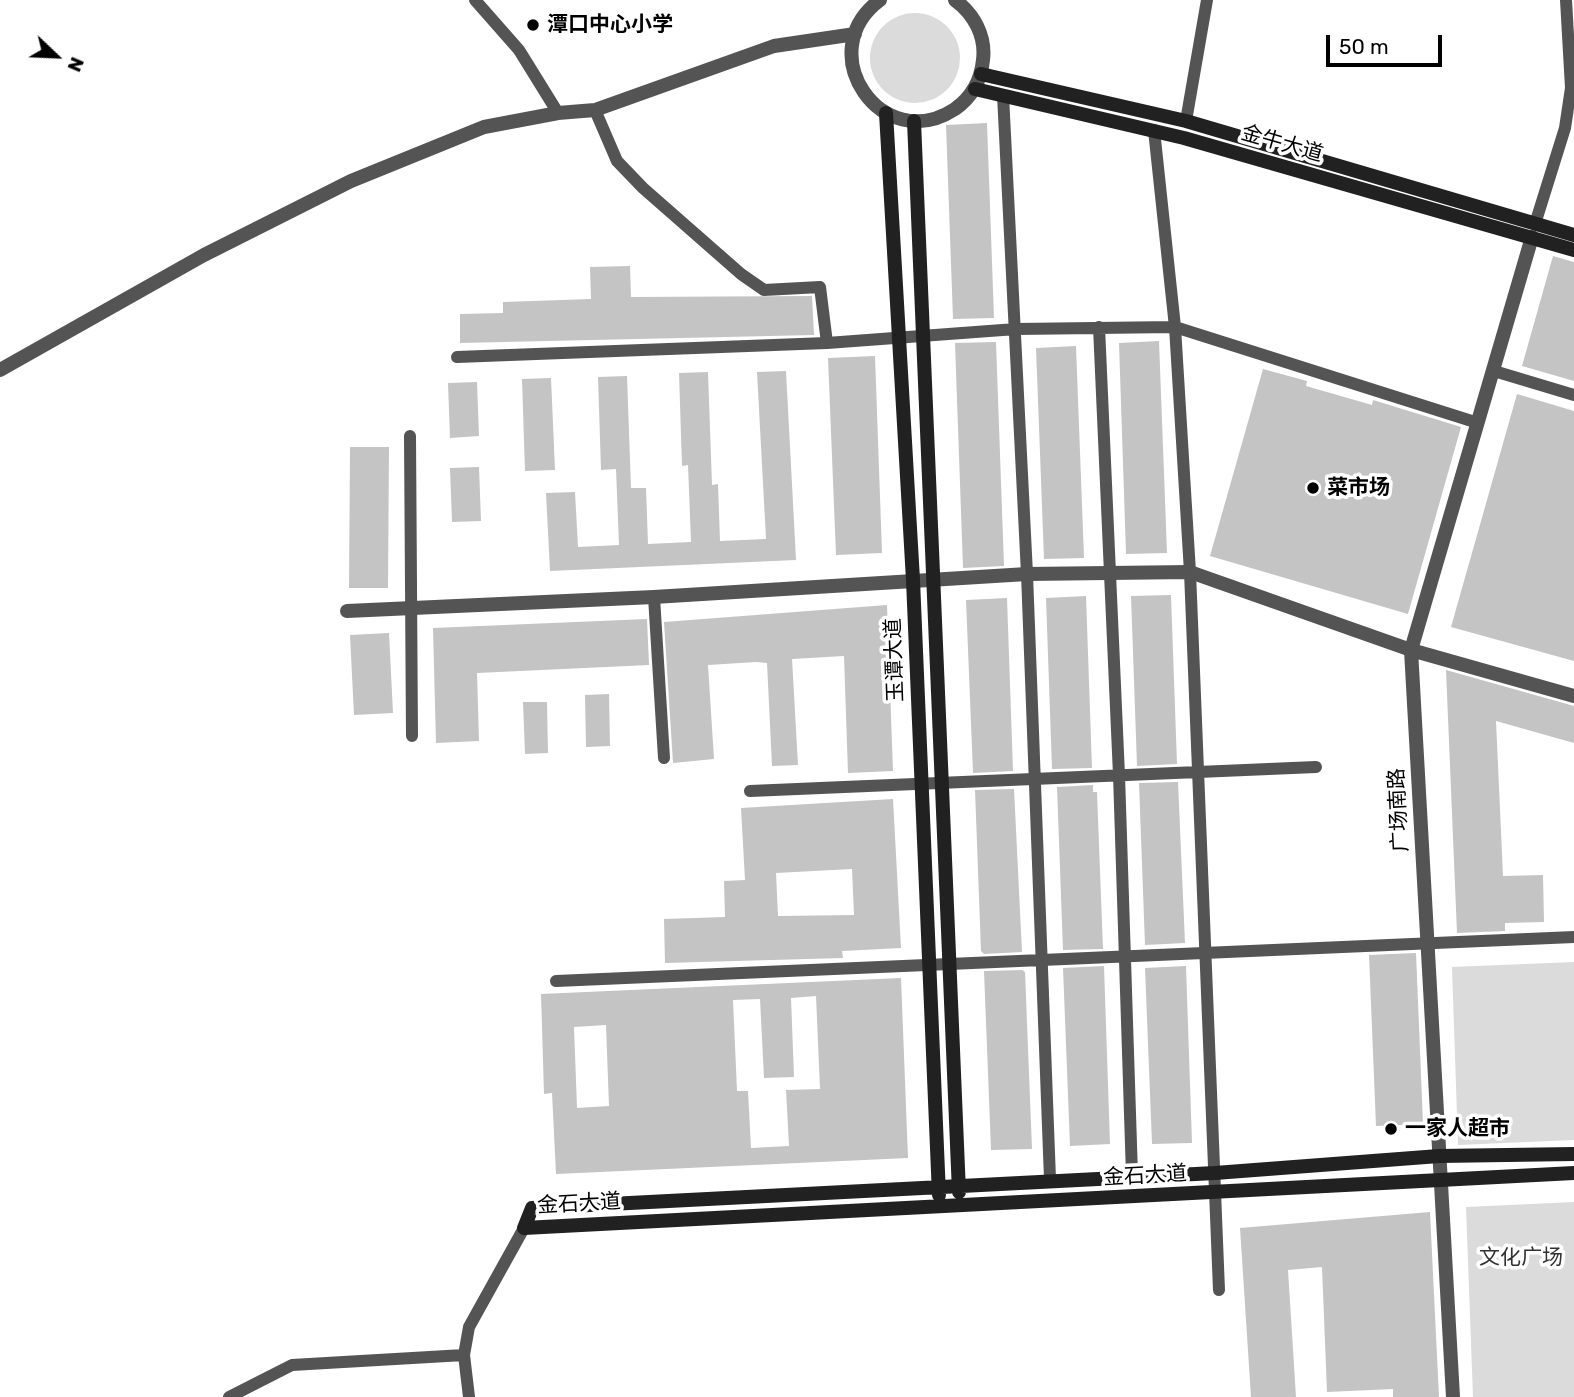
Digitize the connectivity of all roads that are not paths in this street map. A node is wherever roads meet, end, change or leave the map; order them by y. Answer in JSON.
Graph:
{"nodes":[{"id":1,"x":475,"y":0,"type":"edge"},
{"id":2,"x":880,"y":0,"type":"edge"},
{"id":3,"x":955,"y":0,"type":"edge"},
{"id":4,"x":1207,"y":0,"type":"edge"},
{"id":5,"x":1566,"y":0,"type":"edge"},
{"id":6,"x":855,"y":34,"type":"junction"},
{"id":7,"x":981,"y":74,"type":"junction"},
{"id":8,"x":975,"y":89,"type":"junction"},
{"id":9,"x":1003,"y":95,"type":"junction"},
{"id":10,"x":595,"y":110,"type":"junction"},
{"id":11,"x":558,"y":113,"type":"junction"},
{"id":12,"x":886,"y":113,"type":"junction"},
{"id":13,"x":914,"y":121,"type":"junction"},
{"id":14,"x":1186,"y":121,"type":"junction"},
{"id":15,"x":1154,"y":130,"type":"junction"},
{"id":16,"x":1534,"y":231,"type":"junction"},
{"id":17,"x":1574,"y":236,"type":"edge"},
{"id":18,"x":1574,"y":250,"type":"edge"},
{"id":19,"x":1099,"y":327,"type":"junction"},
{"id":20,"x":1175,"y":327,"type":"junction"},
{"id":21,"x":1016,"y":329,"type":"junction"},
{"id":22,"x":924,"y":336,"type":"junction"},
{"id":23,"x":899,"y":338,"type":"junction"},
{"id":24,"x":827,"y":343,"type":"junction"},
{"id":25,"x":457,"y":357,"type":"dead end"},
{"id":26,"x":0,"y":370,"type":"edge"},
{"id":27,"x":1494,"y":371,"type":"junction"},
{"id":28,"x":1574,"y":395,"type":"edge"},
{"id":29,"x":1478,"y":423,"type":"junction"},
{"id":30,"x":410,"y":436,"type":"dead end"},
{"id":31,"x":1108,"y":572,"type":"junction"},
{"id":32,"x":1190,"y":572,"type":"junction"},
{"id":33,"x":1027,"y":574,"type":"junction"},
{"id":34,"x":934,"y":578,"type":"junction"},
{"id":35,"x":913,"y":580,"type":"junction"},
{"id":36,"x":654,"y":597,"type":"junction"},
{"id":37,"x":411,"y":608,"type":"junction"},
{"id":38,"x":347,"y":611,"type":"dead end"},
{"id":39,"x":1411,"y":650,"type":"junction"},
{"id":40,"x":1574,"y":696,"type":"edge"},
{"id":41,"x":412,"y":736,"type":"dead end"},
{"id":42,"x":664,"y":758,"type":"dead end"},
{"id":43,"x":1316,"y":767,"type":"dead end"},
{"id":44,"x":1199,"y":772,"type":"junction"},
{"id":45,"x":1119,"y":775,"type":"junction"},
{"id":46,"x":1034,"y":779,"type":"junction"},
{"id":47,"x":941,"y":783,"type":"junction"},
{"id":48,"x":922,"y":784,"type":"junction"},
{"id":49,"x":750,"y":791,"type":"dead end"},
{"id":50,"x":1574,"y":937,"type":"edge"},
{"id":51,"x":1207,"y":952,"type":"junction"},
{"id":52,"x":1126,"y":956,"type":"junction"},
{"id":53,"x":1042,"y":960,"type":"junction"},
{"id":54,"x":931,"y":964,"type":"junction"},
{"id":55,"x":951,"y":964,"type":"junction"},
{"id":56,"x":556,"y":981,"type":"dead end"},
{"id":57,"x":1574,"y":1154,"type":"edge"},
{"id":58,"x":1439,"y":1156,"type":"junction"},
{"id":59,"x":1215,"y":1173,"type":"junction"},
{"id":60,"x":1574,"y":1173,"type":"edge"},
{"id":61,"x":1132,"y":1175,"type":"junction"},
{"id":62,"x":1050,"y":1179,"type":"junction"},
{"id":63,"x":1439,"y":1179,"type":"junction"},
{"id":64,"x":958,"y":1185,"type":"junction"},
{"id":65,"x":938,"y":1186,"type":"junction"},
{"id":66,"x":1217,"y":1194,"type":"junction"},
{"id":67,"x":960,"y":1204,"type":"junction"},
{"id":68,"x":940,"y":1205,"type":"junction"},
{"id":69,"x":524,"y":1228,"type":"junction"},
{"id":70,"x":1219,"y":1290,"type":"dead end"},
{"id":71,"x":464,"y":1355,"type":"junction"},
{"id":72,"x":229,"y":1397,"type":"edge"},
{"id":73,"x":469,"y":1397,"type":"edge"},
{"id":74,"x":1452,"y":1397,"type":"edge"}],
"edges":[{"from":1,"to":11,"type":"street"},
{"from":2,"to":6,"type":"street"},
{"from":3,"to":7,"type":"street"},
{"from":4,"to":14,"type":"street"},
{"from":5,"to":16,"type":"street"},
{"from":6,"to":10,"type":"street"},
{"from":6,"to":12,"type":"street"},
{"from":7,"to":8,"type":"street"},
{"from":7,"to":14,"type":"main road","name":"金牛大道"},
{"from":8,"to":9,"type":"main road","name":"金牛大道"},
{"from":8,"to":13,"type":"street"},
{"from":9,"to":15,"type":"main road","name":"金牛大道"},
{"from":9,"to":21,"type":"street"},
{"from":10,"to":11,"type":"street"},
{"from":10,"to":24,"type":"street"},
{"from":11,"to":26,"type":"street"},
{"from":12,"to":13,"type":"street"},
{"from":12,"to":23,"type":"main road","name":"玉谭大道"},
{"from":13,"to":22,"type":"main road","name":"玉谭大道"},
{"from":14,"to":16,"type":"main road","name":"金牛大道"},
{"from":15,"to":16,"type":"main road","name":"金牛大道"},
{"from":15,"to":20,"type":"street"},
{"from":16,"to":17,"type":"main road","name":"金牛大道"},
{"from":16,"to":18,"type":"main road","name":"金牛大道"},
{"from":16,"to":27,"type":"street","name":"广场南路"},
{"from":19,"to":20,"type":"street"},
{"from":19,"to":21,"type":"street"},
{"from":19,"to":31,"type":"street"},
{"from":20,"to":29,"type":"street"},
{"from":20,"to":32,"type":"street"},
{"from":21,"to":22,"type":"street"},
{"from":21,"to":33,"type":"street"},
{"from":22,"to":23,"type":"street"},
{"from":22,"to":34,"type":"main road","name":"玉谭大道"},
{"from":23,"to":24,"type":"street"},
{"from":23,"to":35,"type":"main road","name":"玉谭大道"},
{"from":24,"to":25,"type":"street"},
{"from":27,"to":28,"type":"street"},
{"from":27,"to":29,"type":"street","name":"广场南路"},
{"from":29,"to":39,"type":"street","name":"广场南路"},
{"from":30,"to":37,"type":"street"},
{"from":31,"to":32,"type":"street"},
{"from":31,"to":33,"type":"street"},
{"from":31,"to":45,"type":"street"},
{"from":32,"to":39,"type":"street"},
{"from":32,"to":44,"type":"street"},
{"from":33,"to":34,"type":"street"},
{"from":33,"to":46,"type":"street"},
{"from":34,"to":35,"type":"street"},
{"from":34,"to":47,"type":"main road","name":"玉谭大道"},
{"from":35,"to":36,"type":"street"},
{"from":35,"to":48,"type":"main road","name":"玉谭大道"},
{"from":36,"to":37,"type":"street"},
{"from":36,"to":42,"type":"street"},
{"from":37,"to":38,"type":"street"},
{"from":37,"to":41,"type":"street"},
{"from":39,"to":40,"type":"street"},
{"from":39,"to":58,"type":"street","name":"广场南路"},
{"from":43,"to":44,"type":"street"},
{"from":44,"to":45,"type":"street"},
{"from":44,"to":51,"type":"street"},
{"from":45,"to":46,"type":"street"},
{"from":45,"to":52,"type":"street"},
{"from":46,"to":47,"type":"street"},
{"from":46,"to":53,"type":"street"},
{"from":47,"to":48,"type":"street"},
{"from":47,"to":55,"type":"main road","name":"玉谭大道"},
{"from":48,"to":49,"type":"street"},
{"from":48,"to":54,"type":"main road","name":"玉谭大道"},
{"from":50,"to":51,"type":"street"},
{"from":51,"to":52,"type":"street"},
{"from":51,"to":59,"type":"street"},
{"from":52,"to":53,"type":"street"},
{"from":52,"to":61,"type":"street"},
{"from":53,"to":55,"type":"street"},
{"from":53,"to":62,"type":"street"},
{"from":54,"to":55,"type":"street"},
{"from":54,"to":56,"type":"street"},
{"from":54,"to":65,"type":"main road","name":"玉谭大道"},
{"from":55,"to":64,"type":"main road","name":"玉谭大道"},
{"from":57,"to":58,"type":"main road","name":"金石大道"},
{"from":58,"to":59,"type":"main road","name":"金石大道"},
{"from":58,"to":63,"type":"street","name":"广场南路"},
{"from":59,"to":61,"type":"main road","name":"金石大道"},
{"from":59,"to":66,"type":"street"},
{"from":60,"to":63,"type":"main road","name":"金石大道"},
{"from":61,"to":62,"type":"main road","name":"金石大道"},
{"from":62,"to":64,"type":"main road","name":"金石大道"},
{"from":63,"to":66,"type":"main road","name":"金石大道"},
{"from":63,"to":74,"type":"street","name":"广场南路"},
{"from":64,"to":65,"type":"main road","name":"金石大道"},
{"from":64,"to":67,"type":"main road","name":"玉谭大道"},
{"from":65,"to":68,"type":"main road","name":"玉谭大道"},
{"from":65,"to":69,"type":"main road","name":"金石大道"},
{"from":66,"to":67,"type":"main road","name":"金石大道"},
{"from":66,"to":70,"type":"street"},
{"from":67,"to":68,"type":"main road","name":"金石大道"},
{"from":68,"to":69,"type":"main road","name":"金石大道"},
{"from":69,"to":71,"type":"street"},
{"from":71,"to":72,"type":"street"},
{"from":71,"to":73,"type":"street"}]}
